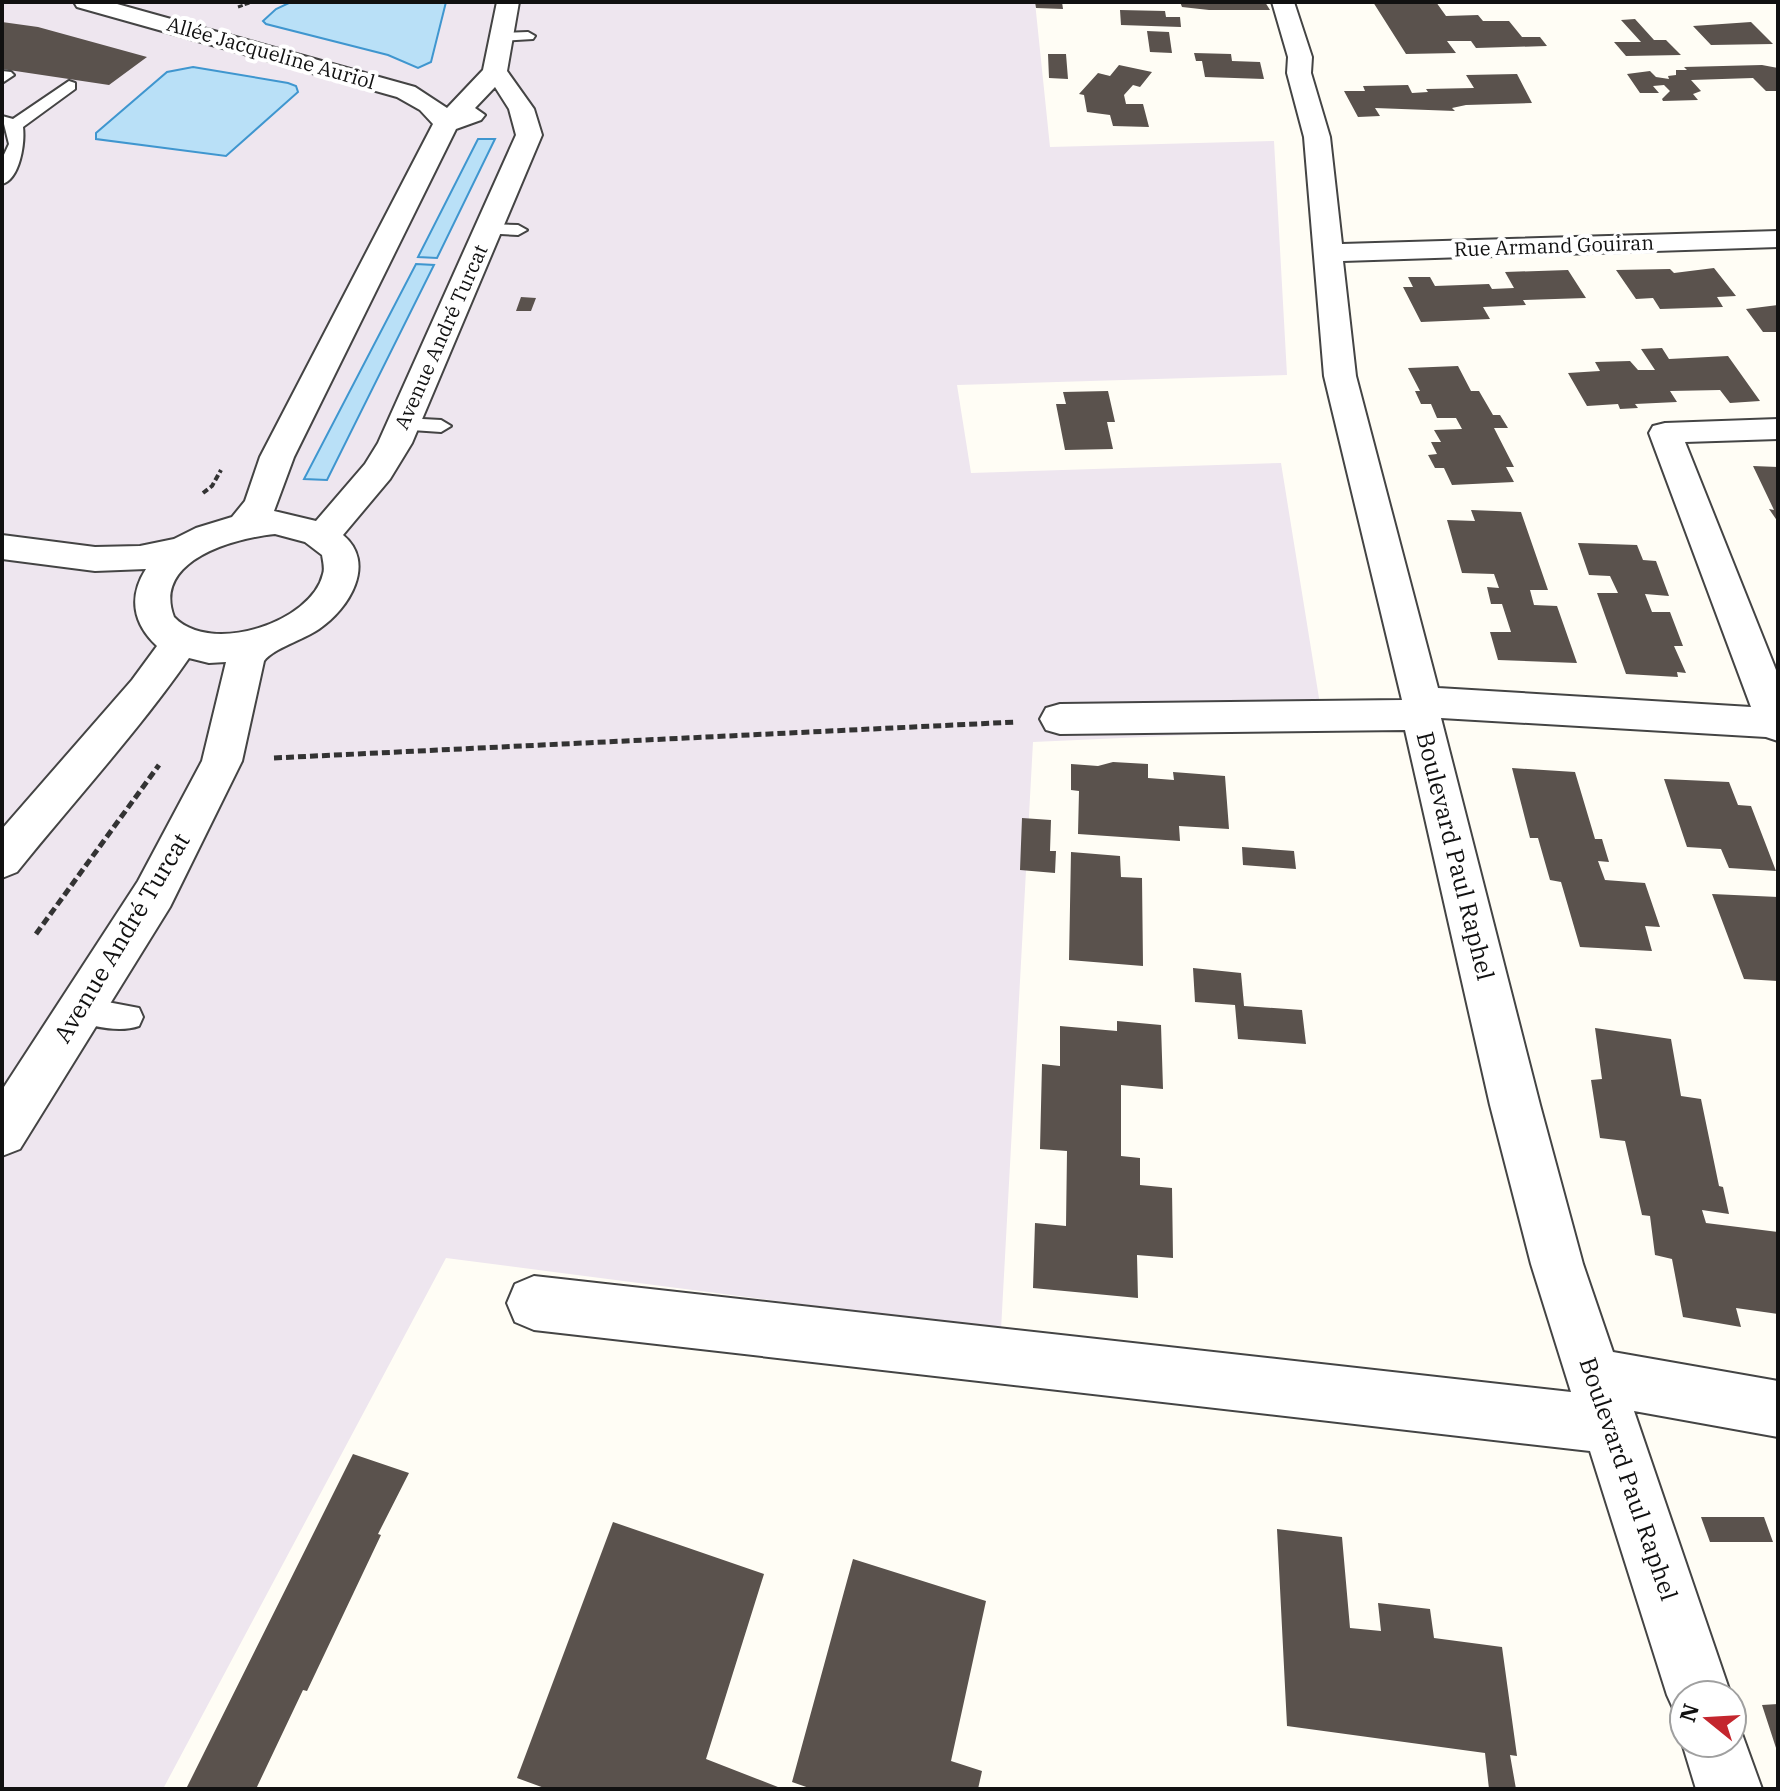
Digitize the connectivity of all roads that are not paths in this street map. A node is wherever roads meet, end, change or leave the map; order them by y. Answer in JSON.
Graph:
{"nodes":[{"id":1,"x":85,"y":2,"type":"edge"},
{"id":2,"x":508,"y":2,"type":"edge"},
{"id":3,"x":1283,"y":2,"type":"edge"},
{"id":4,"x":528,"y":36,"type":"dead end"},
{"id":5,"x":501,"y":37,"type":"junction"},
{"id":6,"x":495,"y":72,"type":"junction"},
{"id":7,"x":69,"y":86,"type":"dead end"},
{"id":8,"x":8,"y":123,"type":"edge"},
{"id":9,"x":446,"y":124,"type":"junction"},
{"id":10,"x":529,"y":124,"type":"junction"},
{"id":11,"x":2,"y":179,"type":"edge"},
{"id":12,"x":1778,"y":239,"type":"edge"},
{"id":13,"x":1329,"y":253,"type":"junction"},
{"id":14,"x":404,"y":424,"type":"junction"},
{"id":15,"x":441,"y":426,"type":"dead end"},
{"id":16,"x":1778,"y":429,"type":"edge"},
{"id":17,"x":245,"y":525,"type":"junction"},
{"id":18,"x":324,"y":534,"type":"junction"},
{"id":19,"x":2,"y":547,"type":"edge"},
{"id":20,"x":188,"y":548,"type":"junction"},
{"id":21,"x":95,"y":561,"type":"junction"},
{"id":22,"x":153,"y":588,"type":"junction"},
{"id":23,"x":180,"y":643,"type":"junction"},
{"id":24,"x":255,"y":646,"type":"junction"},
{"id":25,"x":1421,"y":709,"type":"junction"},
{"id":26,"x":1060,"y":719,"type":"road end"},
{"id":27,"x":1777,"y":725,"type":"edge"},
{"id":28,"x":2,"y":860,"type":"edge"},
{"id":29,"x":81,"y":1010,"type":"junction"},
{"id":30,"x":128,"y":1017,"type":"dead end"},
{"id":31,"x":2,"y":1133,"type":"edge"},
{"id":32,"x":534,"y":1303,"type":"dead end"},
{"id":33,"x":1602,"y":1401,"type":"junction"},
{"id":34,"x":1778,"y":1409,"type":"edge"},
{"id":35,"x":1694,"y":1679,"type":"edge"},
{"id":36,"x":1719,"y":1759,"type":"edge"},
{"id":37,"x":1729,"y":1789,"type":"edge"}],
"edges":[{"from":1,"to":9,"type":"street","name":"Allée Jacqueline Auriol"},
{"from":2,"to":5,"type":"street"},
{"from":3,"to":13,"type":"street","name":"Boulevard Paul Raphel"},
{"from":4,"to":5,"type":"lane"},
{"from":5,"to":6,"type":"street"},
{"from":6,"to":9,"type":"street"},
{"from":6,"to":10,"type":"street"},
{"from":7,"to":8,"type":"lane"},
{"from":8,"to":11,"type":"lane"},
{"from":9,"to":10,"type":"street"},
{"from":9,"to":17,"type":"street"},
{"from":10,"to":14,"type":"street","name":"Avenue André Turcat"},
{"from":12,"to":13,"type":"street","name":"Rue Armand Gouiran"},
{"from":13,"to":25,"type":"street","name":"Boulevard Paul Raphel"},
{"from":14,"to":15,"type":"lane"},
{"from":14,"to":18,"type":"street","name":"Avenue André Turcat"},
{"from":16,"to":27,"type":"street"},
{"from":17,"to":18,"type":"street"},
{"from":17,"to":20,"type":"street"},
{"from":18,"to":24,"type":"street"},
{"from":19,"to":21,"type":"street"},
{"from":20,"to":21,"type":"street"},
{"from":20,"to":22,"type":"street"},
{"from":21,"to":22,"type":"street"},
{"from":22,"to":23,"type":"street"},
{"from":23,"to":24,"type":"street"},
{"from":23,"to":28,"type":"street"},
{"from":24,"to":29,"type":"street","name":"Avenue André Turcat"},
{"from":25,"to":26,"type":"street"},
{"from":25,"to":27,"type":"street"},
{"from":25,"to":33,"type":"street","name":"Boulevard Paul Raphel"},
{"from":29,"to":30,"type":"lane"},
{"from":29,"to":31,"type":"street","name":"Avenue André Turcat"},
{"from":32,"to":33,"type":"street"},
{"from":33,"to":34,"type":"street"},
{"from":33,"to":35,"type":"street","name":"Boulevard Paul Raphel"},
{"from":36,"to":37,"type":"street"}]}
